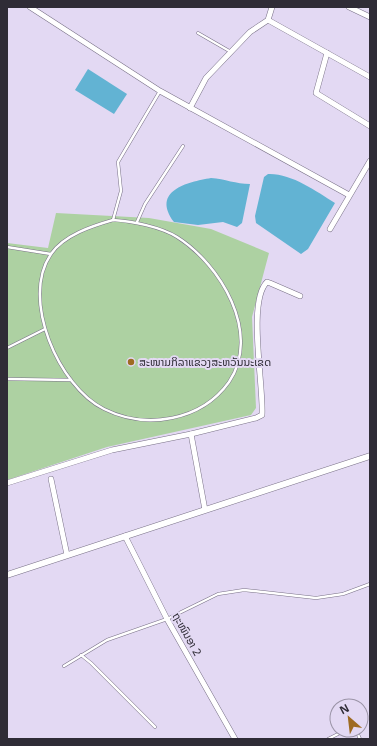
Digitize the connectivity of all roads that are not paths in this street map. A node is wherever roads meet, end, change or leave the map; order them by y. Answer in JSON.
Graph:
{"nodes":[{"id":1,"x":30,"y":7,"type":"edge"},
{"id":2,"x":272,"y":7,"type":"edge"},
{"id":3,"x":350,"y":7,"type":"edge"},
{"id":4,"x":370,"y":18,"type":"edge"},
{"id":5,"x":268,"y":20,"type":"junction"},
{"id":6,"x":198,"y":33,"type":"dead end"},
{"id":7,"x":231,"y":52,"type":"junction"},
{"id":8,"x":327,"y":53,"type":"junction"},
{"id":9,"x":370,"y":77,"type":"edge"},
{"id":10,"x":160,"y":91,"type":"junction"},
{"id":11,"x":190,"y":108,"type":"junction"},
{"id":12,"x":370,"y":126,"type":"edge"},
{"id":13,"x":183,"y":146,"type":"dead end"},
{"id":14,"x":370,"y":161,"type":"edge"},
{"id":15,"x":349,"y":195,"type":"junction"},
{"id":16,"x":113,"y":220,"type":"junction"},
{"id":17,"x":137,"y":222,"type":"junction"},
{"id":18,"x":330,"y":229,"type":"dead end"},
{"id":19,"x":7,"y":247,"type":"edge"},
{"id":20,"x":51,"y":254,"type":"junction"},
{"id":21,"x":300,"y":296,"type":"dead end"},
{"id":22,"x":45,"y":329,"type":"junction"},
{"id":23,"x":7,"y":348,"type":"edge"},
{"id":24,"x":7,"y":379,"type":"edge"},
{"id":25,"x":71,"y":380,"type":"junction"},
{"id":26,"x":191,"y":434,"type":"junction"},
{"id":27,"x":370,"y":456,"type":"edge"},
{"id":28,"x":51,"y":479,"type":"dead end"},
{"id":29,"x":7,"y":483,"type":"edge"},
{"id":30,"x":205,"y":510,"type":"junction"},
{"id":31,"x":125,"y":536,"type":"junction"},
{"id":32,"x":67,"y":555,"type":"junction"},
{"id":33,"x":7,"y":575,"type":"edge"},
{"id":34,"x":370,"y":584,"type":"edge"},
{"id":35,"x":167,"y":619,"type":"junction"},
{"id":36,"x":81,"y":655,"type":"junction"},
{"id":37,"x":64,"y":666,"type":"dead end"},
{"id":38,"x":155,"y":727,"type":"dead end"},
{"id":39,"x":235,"y":739,"type":"edge"}],
"edges":[{"from":1,"to":10,"type":"street"},
{"from":2,"to":5,"type":"street"},
{"from":3,"to":4,"type":"street"},
{"from":5,"to":7,"type":"street"},
{"from":5,"to":8,"type":"street"},
{"from":6,"to":7,"type":"lane"},
{"from":7,"to":11,"type":"street"},
{"from":8,"to":9,"type":"street"},
{"from":8,"to":12,"type":"street"},
{"from":10,"to":11,"type":"street"},
{"from":10,"to":16,"type":"lane"},
{"from":11,"to":15,"type":"street"},
{"from":13,"to":17,"type":"lane"},
{"from":14,"to":15,"type":"street"},
{"from":15,"to":18,"type":"street"},
{"from":16,"to":17,"type":"lane"},
{"from":16,"to":20,"type":"lane"},
{"from":17,"to":25,"type":"lane"},
{"from":19,"to":20,"type":"lane"},
{"from":20,"to":22,"type":"lane"},
{"from":21,"to":26,"type":"street"},
{"from":22,"to":23,"type":"lane"},
{"from":22,"to":25,"type":"lane"},
{"from":24,"to":25,"type":"lane"},
{"from":26,"to":29,"type":"street"},
{"from":26,"to":30,"type":"street"},
{"from":27,"to":30,"type":"street"},
{"from":28,"to":32,"type":"street"},
{"from":30,"to":31,"type":"street"},
{"from":31,"to":32,"type":"street"},
{"from":31,"to":35,"type":"street","name":"ຖະໜົນອາ 2"},
{"from":32,"to":33,"type":"street"},
{"from":34,"to":35,"type":"lane"},
{"from":35,"to":36,"type":"lane"},
{"from":35,"to":39,"type":"street","name":"ຖະໜົນອາ 2"},
{"from":36,"to":37,"type":"lane"},
{"from":36,"to":38,"type":"lane"}]}
